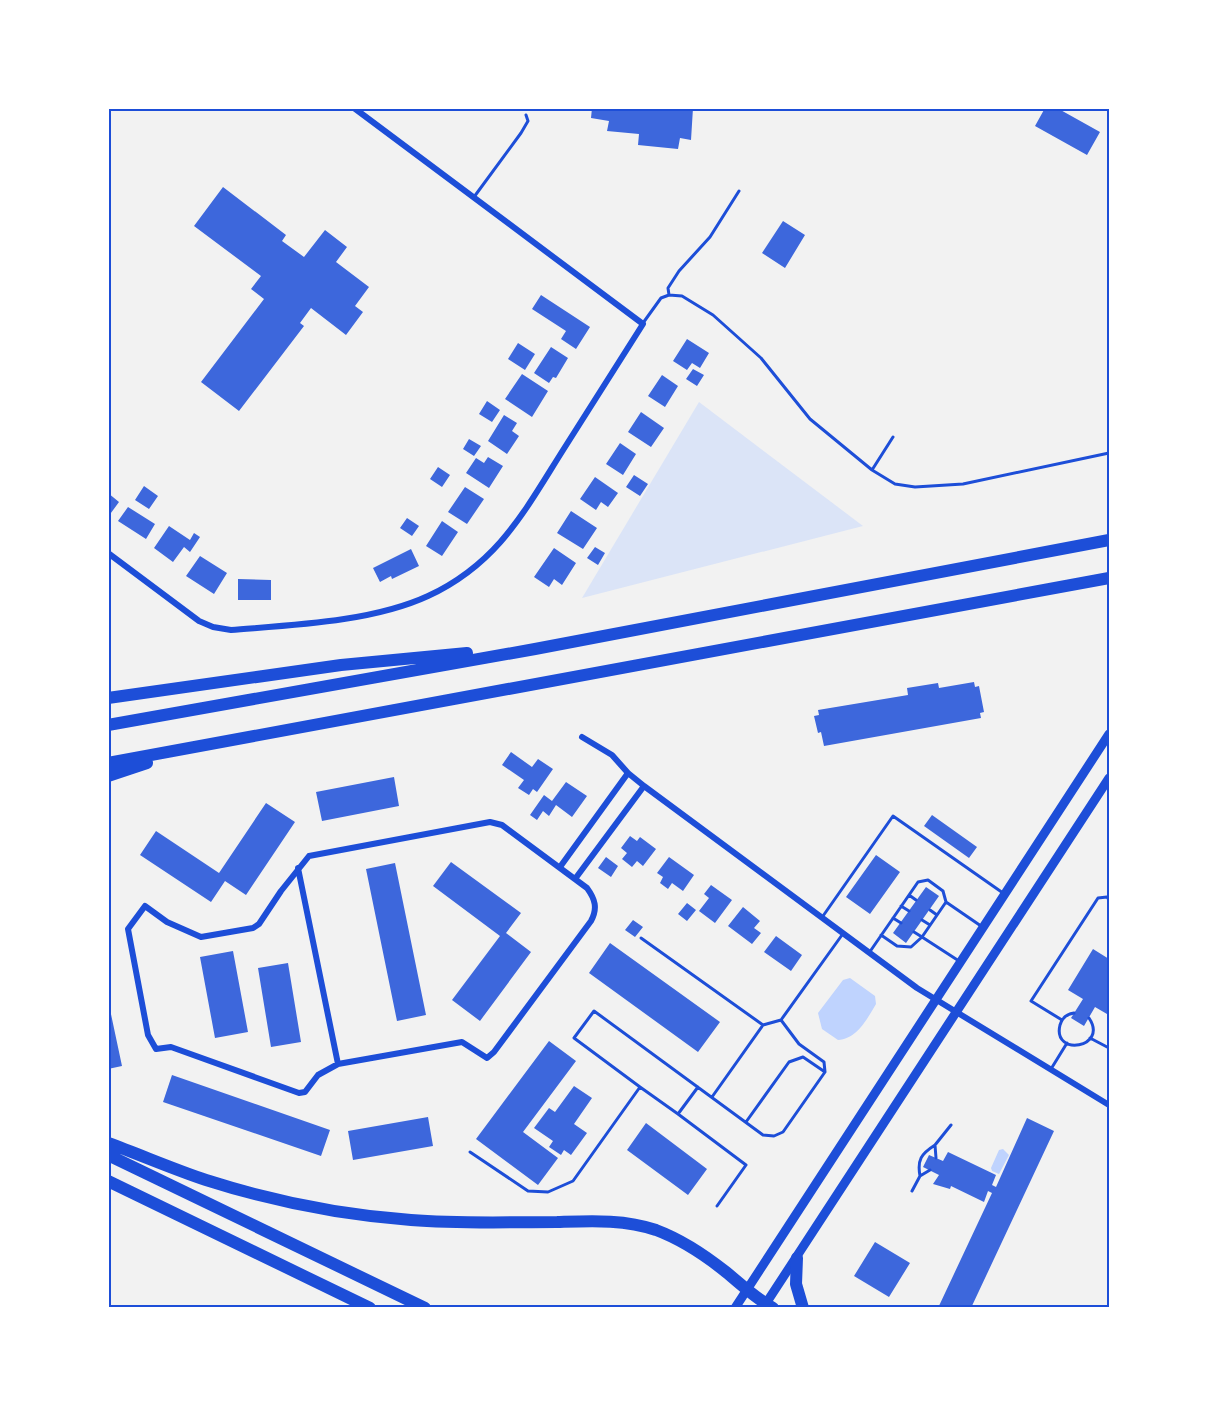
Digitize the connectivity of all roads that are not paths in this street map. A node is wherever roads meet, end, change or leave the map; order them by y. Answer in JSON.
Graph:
{"nodes":[{"id":1,"x":354,"y":108,"type":"edge"},
{"id":2,"x":526,"y":115,"type":"dead end"},
{"id":3,"x":739,"y":191,"type":"dead end"},
{"id":4,"x":473,"y":198,"type":"junction"},
{"id":5,"x":669,"y":295,"type":"junction"},
{"id":6,"x":643,"y":324,"type":"junction"},
{"id":7,"x":893,"y":437,"type":"dead end"},
{"id":8,"x":1109,"y":453,"type":"edge"},
{"id":9,"x":872,"y":470,"type":"junction"},
{"id":10,"x":1109,"y":540,"type":"edge"},
{"id":11,"x":108,"y":553,"type":"edge"},
{"id":12,"x":1109,"y":578,"type":"edge"},
{"id":13,"x":535,"y":649,"type":"junction"},
{"id":14,"x":108,"y":698,"type":"edge"},
{"id":15,"x":108,"y":725,"type":"edge"},
{"id":16,"x":1109,"y":734,"type":"edge"},
{"id":17,"x":582,"y":737,"type":"dead end"},
{"id":18,"x":184,"y":750,"type":"junction"},
{"id":19,"x":108,"y":764,"type":"edge"},
{"id":20,"x":628,"y":772,"type":"junction"},
{"id":21,"x":108,"y":776,"type":"edge"},
{"id":22,"x":1109,"y":778,"type":"edge"},
{"id":23,"x":644,"y":786,"type":"junction"},
{"id":24,"x":560,"y":867,"type":"junction"},
{"id":25,"x":298,"y":868,"type":"junction"},
{"id":26,"x":575,"y":879,"type":"junction"},
{"id":27,"x":1005,"y":894,"type":"junction"},
{"id":28,"x":909,"y":895,"type":"junction"},
{"id":29,"x":916,"y":900,"type":"dead end"},
{"id":30,"x":1109,"y":900,"type":"edge"},
{"id":31,"x":946,"y":902,"type":"junction"},
{"id":32,"x":901,"y":906,"type":"junction"},
{"id":33,"x":930,"y":910,"type":"dead end"},
{"id":34,"x":909,"y":911,"type":"dead end"},
{"id":35,"x":937,"y":915,"type":"junction"},
{"id":36,"x":822,"y":918,"type":"junction"},
{"id":37,"x":893,"y":918,"type":"junction"},
{"id":38,"x":922,"y":920,"type":"dead end"},
{"id":39,"x":901,"y":923,"type":"dead end"},
{"id":40,"x":930,"y":925,"type":"junction"},
{"id":41,"x":983,"y":927,"type":"junction"},
{"id":42,"x":914,"y":932,"type":"dead end"},
{"id":43,"x":843,"y":934,"type":"junction"},
{"id":44,"x":881,"y":935,"type":"junction"},
{"id":45,"x":922,"y":937,"type":"junction"},
{"id":46,"x":641,"y":938,"type":"dead end"},
{"id":47,"x":868,"y":953,"type":"junction"},
{"id":48,"x":961,"y":962,"type":"junction"},
{"id":49,"x":936,"y":999,"type":"junction"},
{"id":50,"x":956,"y":1012,"type":"junction"},
{"id":51,"x":1074,"y":1013,"type":"dead end"},
{"id":52,"x":1089,"y":1018,"type":"dead end"},
{"id":53,"x":781,"y":1020,"type":"junction"},
{"id":54,"x":1062,"y":1020,"type":"junction"},
{"id":55,"x":764,"y":1025,"type":"junction"},
{"id":56,"x":1090,"y":1038,"type":"junction"},
{"id":57,"x":1067,"y":1043,"type":"junction"},
{"id":58,"x":1109,"y":1048,"type":"edge"},
{"id":59,"x":338,"y":1064,"type":"junction"},
{"id":60,"x":1051,"y":1069,"type":"junction"},
{"id":61,"x":825,"y":1072,"type":"junction"},
{"id":62,"x":640,"y":1087,"type":"junction"},
{"id":63,"x":698,"y":1087,"type":"junction"},
{"id":64,"x":712,"y":1097,"type":"junction"},
{"id":65,"x":1109,"y":1105,"type":"edge"},
{"id":66,"x":678,"y":1114,"type":"junction"},
{"id":67,"x":746,"y":1122,"type":"junction"},
{"id":68,"x":951,"y":1125,"type":"dead end"},
{"id":69,"x":108,"y":1143,"type":"edge"},
{"id":70,"x":935,"y":1145,"type":"junction"},
{"id":71,"x":470,"y":1152,"type":"dead end"},
{"id":72,"x":108,"y":1155,"type":"edge"},
{"id":73,"x":936,"y":1158,"type":"dead end"},
{"id":74,"x":930,"y":1170,"type":"dead end"},
{"id":75,"x":920,"y":1176,"type":"junction"},
{"id":76,"x":108,"y":1181,"type":"edge"},
{"id":77,"x":912,"y":1191,"type":"dead end"},
{"id":78,"x":717,"y":1206,"type":"dead end"},
{"id":79,"x":797,"y":1258,"type":"junction"},
{"id":80,"x":746,"y":1290,"type":"junction"},
{"id":81,"x":767,"y":1307,"type":"edge"},
{"id":82,"x":370,"y":1308,"type":"edge"},
{"id":83,"x":425,"y":1308,"type":"edge"},
{"id":84,"x":735,"y":1308,"type":"edge"},
{"id":85,"x":803,"y":1308,"type":"edge"}],
"edges":[{"from":1,"to":4,"type":"street"},
{"from":2,"to":4,"type":"lane"},
{"from":3,"to":5,"type":"lane"},
{"from":4,"to":6,"type":"street"},
{"from":5,"to":6,"type":"lane"},
{"from":5,"to":9,"type":"lane"},
{"from":6,"to":11,"type":"street"},
{"from":7,"to":9,"type":"lane"},
{"from":8,"to":9,"type":"lane"},
{"from":10,"to":13,"type":"highway"},
{"from":12,"to":18,"type":"highway"},
{"from":13,"to":14,"type":"highway"},
{"from":13,"to":15,"type":"highway"},
{"from":16,"to":27,"type":"main road"},
{"from":17,"to":20,"type":"street"},
{"from":18,"to":19,"type":"highway"},
{"from":18,"to":21,"type":"highway"},
{"from":20,"to":23,"type":"street"},
{"from":20,"to":24,"type":"street"},
{"from":22,"to":50,"type":"main road"},
{"from":23,"to":26,"type":"street"},
{"from":23,"to":36,"type":"street"},
{"from":24,"to":25,"type":"street"},
{"from":24,"to":26,"type":"street"},
{"from":25,"to":59,"type":"street"},
{"from":25,"to":59,"type":"street"},
{"from":26,"to":59,"type":"street"},
{"from":27,"to":36,"type":"lane"},
{"from":27,"to":41,"type":"main road"},
{"from":28,"to":29,"type":"lane"},
{"from":28,"to":31,"type":"lane"},
{"from":28,"to":32,"type":"lane"},
{"from":30,"to":54,"type":"lane"},
{"from":31,"to":35,"type":"lane"},
{"from":31,"to":41,"type":"lane"},
{"from":32,"to":34,"type":"lane"},
{"from":32,"to":37,"type":"lane"},
{"from":33,"to":35,"type":"lane"},
{"from":35,"to":40,"type":"lane"},
{"from":36,"to":43,"type":"street"},
{"from":37,"to":39,"type":"lane"},
{"from":37,"to":44,"type":"lane"},
{"from":38,"to":40,"type":"lane"},
{"from":40,"to":45,"type":"lane"},
{"from":41,"to":48,"type":"main road"},
{"from":42,"to":45,"type":"lane"},
{"from":43,"to":47,"type":"street"},
{"from":43,"to":53,"type":"lane"},
{"from":44,"to":45,"type":"lane"},
{"from":44,"to":47,"type":"lane"},
{"from":45,"to":48,"type":"lane"},
{"from":46,"to":55,"type":"lane"},
{"from":47,"to":49,"type":"street"},
{"from":48,"to":49,"type":"main road"},
{"from":49,"to":50,"type":"street"},
{"from":49,"to":80,"type":"main road"},
{"from":50,"to":60,"type":"street"},
{"from":50,"to":79,"type":"main road"},
{"from":51,"to":54,"type":"lane"},
{"from":52,"to":56,"type":"lane"},
{"from":53,"to":55,"type":"lane"},
{"from":53,"to":61,"type":"lane"},
{"from":54,"to":57,"type":"lane"},
{"from":55,"to":64,"type":"lane"},
{"from":56,"to":57,"type":"lane"},
{"from":56,"to":58,"type":"lane"},
{"from":57,"to":60,"type":"lane"},
{"from":60,"to":65,"type":"street"},
{"from":61,"to":67,"type":"lane"},
{"from":61,"to":67,"type":"lane"},
{"from":62,"to":63,"type":"lane"},
{"from":62,"to":66,"type":"lane"},
{"from":62,"to":71,"type":"lane"},
{"from":63,"to":64,"type":"lane"},
{"from":63,"to":66,"type":"lane"},
{"from":64,"to":67,"type":"lane"},
{"from":66,"to":78,"type":"lane"},
{"from":68,"to":70,"type":"lane"},
{"from":69,"to":80,"type":"highway"},
{"from":70,"to":73,"type":"lane"},
{"from":70,"to":75,"type":"lane"},
{"from":72,"to":83,"type":"highway"},
{"from":74,"to":75,"type":"lane"},
{"from":75,"to":77,"type":"lane"},
{"from":76,"to":82,"type":"highway"},
{"from":79,"to":81,"type":"main road"},
{"from":79,"to":85,"type":"highway"},
{"from":80,"to":81,"type":"highway"},
{"from":80,"to":84,"type":"main road"}]}
